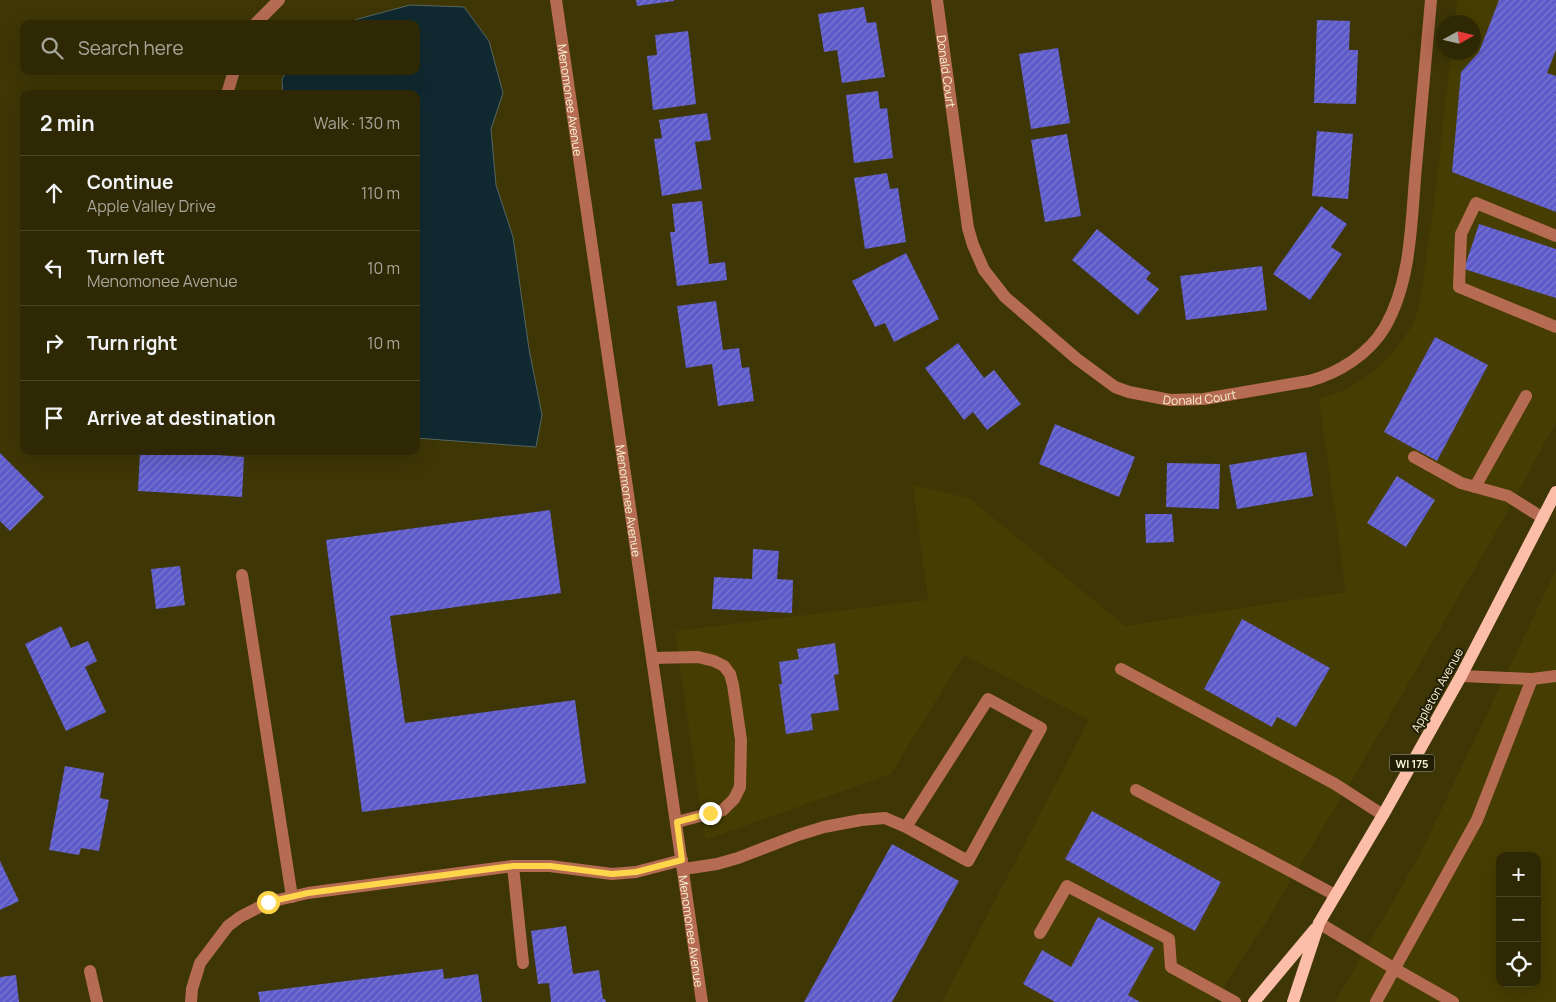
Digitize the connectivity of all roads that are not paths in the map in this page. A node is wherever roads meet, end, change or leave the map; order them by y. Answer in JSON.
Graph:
{"nodes":[{"id":1,"x":280,"y":0,"type":"edge"},
{"id":2,"x":556,"y":0,"type":"edge"},
{"id":3,"x":937,"y":0,"type":"edge"},
{"id":4,"x":1431,"y":0,"type":"edge"},
{"id":5,"x":259,"y":20,"type":"edge"},
{"id":6,"x":233,"y":75,"type":"edge"},
{"id":7,"x":228,"y":90,"type":"edge"},
{"id":8,"x":1556,"y":236,"type":"edge"},
{"id":9,"x":1556,"y":327,"type":"edge"},
{"id":10,"x":1526,"y":396,"type":"dead end"},
{"id":11,"x":1414,"y":457,"type":"dead end"},
{"id":12,"x":1475,"y":487,"type":"junction"},
{"id":13,"x":1556,"y":492,"type":"edge"},
{"id":14,"x":1543,"y":518,"type":"junction"},
{"id":15,"x":242,"y":575,"type":"dead end"},
{"id":16,"x":653,"y":658,"type":"junction"},
{"id":17,"x":1121,"y":669,"type":"dead end"},
{"id":18,"x":1461,"y":676,"type":"junction"},
{"id":19,"x":1556,"y":676,"type":"edge"},
{"id":20,"x":1532,"y":679,"type":"junction"},
{"id":21,"x":1136,"y":790,"type":"dead end"},
{"id":22,"x":1383,"y":815,"type":"junction"},
{"id":23,"x":677,"y":822,"type":"junction"},
{"id":24,"x":906,"y":827,"type":"junction"},
{"id":25,"x":683,"y":864,"type":"junction"},
{"id":26,"x":513,"y":866,"type":"junction"},
{"id":27,"x":1335,"y":896,"type":"junction"},
{"id":28,"x":292,"y":897,"type":"junction"},
{"id":29,"x":1320,"y":923,"type":"junction"},
{"id":30,"x":1040,"y":933,"type":"dead end"},
{"id":31,"x":524,"y":963,"type":"dead end"},
{"id":32,"x":1395,"y":969,"type":"junction"},
{"id":33,"x":90,"y":971,"type":"dead end"},
{"id":34,"x":97,"y":1002,"type":"edge"},
{"id":35,"x":191,"y":1002,"type":"edge"},
{"id":36,"x":702,"y":1002,"type":"edge"},
{"id":37,"x":1235,"y":1002,"type":"edge"},
{"id":38,"x":1254,"y":1002,"type":"edge"},
{"id":39,"x":1293,"y":1002,"type":"edge"},
{"id":40,"x":1376,"y":1002,"type":"edge"},
{"id":41,"x":1453,"y":1002,"type":"edge"}],
"edges":[{"from":1,"to":5,"type":"street"},
{"from":2,"to":16,"type":"street","name":"Menomonee Avenue"},
{"from":3,"to":4,"type":"street","name":"Donald Court"},
{"from":6,"to":7,"type":"street"},
{"from":8,"to":9,"type":"street"},
{"from":10,"to":12,"type":"street"},
{"from":11,"to":12,"type":"street"},
{"from":12,"to":14,"type":"street"},
{"from":13,"to":14,"type":"main road","name":"Appleton Avenue","number":"WI 175"},
{"from":14,"to":18,"type":"main road","name":"Appleton Avenue","number":"WI 175"},
{"from":15,"to":28,"type":"street"},
{"from":16,"to":23,"type":"street","name":"Menomonee Avenue"},
{"from":16,"to":23,"type":"street"},
{"from":17,"to":22,"type":"street"},
{"from":18,"to":20,"type":"street"},
{"from":18,"to":22,"type":"main road","name":"Appleton Avenue","number":"WI 175"},
{"from":19,"to":20,"type":"street"},
{"from":20,"to":32,"type":"street"},
{"from":21,"to":27,"type":"street"},
{"from":22,"to":27,"type":"main road","name":"Appleton Avenue","number":"WI 175"},
{"from":23,"to":25,"type":"street","name":"Menomonee Avenue"},
{"from":24,"to":24,"type":"street"},
{"from":24,"to":25,"type":"street"},
{"from":25,"to":26,"type":"street"},
{"from":25,"to":36,"type":"street","name":"Menomonee Avenue"},
{"from":26,"to":28,"type":"street"},
{"from":26,"to":31,"type":"street"},
{"from":27,"to":29,"type":"main road","name":"Appleton Avenue","number":"WI 175"},
{"from":28,"to":35,"type":"street"},
{"from":29,"to":32,"type":"street"},
{"from":29,"to":38,"type":"main road","name":"Appleton Avenue","number":"WI 175"},
{"from":29,"to":39,"type":"main road","name":"Appleton Avenue","number":"WI 175"},
{"from":30,"to":37,"type":"street"},
{"from":32,"to":40,"type":"street"},
{"from":32,"to":41,"type":"street"},
{"from":33,"to":34,"type":"street"}]}
